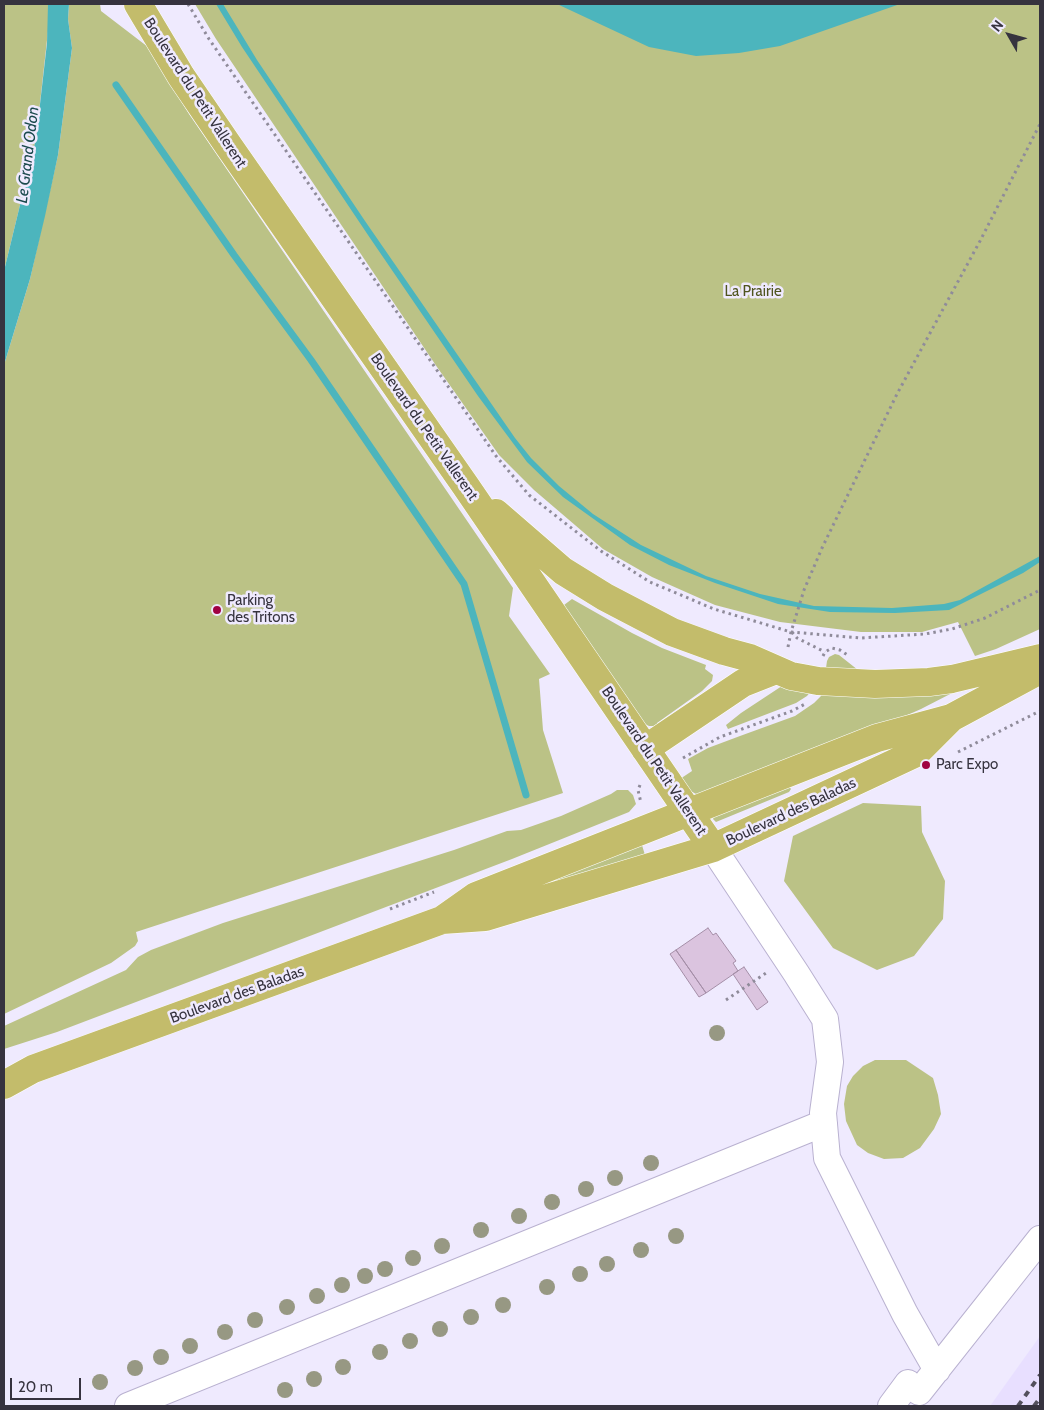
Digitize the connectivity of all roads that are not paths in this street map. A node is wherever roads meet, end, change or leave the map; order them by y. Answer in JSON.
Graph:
{"nodes":[{"id":1,"x":138,"y":4,"type":"edge"},
{"id":2,"x":465,"y":485,"type":"junction"},
{"id":3,"x":1040,"y":658,"type":"edge"},
{"id":4,"x":776,"y":670,"type":"junction"},
{"id":5,"x":1040,"y":670,"type":"edge"},
{"id":6,"x":951,"y":718,"type":"junction"},
{"id":7,"x":877,"y":738,"type":"junction"},
{"id":8,"x":646,"y":749,"type":"junction"},
{"id":9,"x":688,"y":812,"type":"junction"},
{"id":10,"x":713,"y":848,"type":"junction"},
{"id":11,"x":442,"y":920,"type":"junction"},
{"id":12,"x":33,"y":1070,"type":"junction"},
{"id":13,"x":4,"y":1075,"type":"edge"},
{"id":14,"x":4,"y":1085,"type":"edge"},
{"id":15,"x":824,"y":1123,"type":"junction"},
{"id":16,"x":1040,"y":1239,"type":"edge"},
{"id":17,"x":937,"y":1370,"type":"junction"},
{"id":18,"x":128,"y":1406,"type":"edge"},
{"id":19,"x":891,"y":1406,"type":"edge"}],
"edges":[{"from":1,"to":2,"type":"main road","name":"Boulevard du Petit Vallerent"},
{"from":2,"to":4,"type":"main road"},
{"from":2,"to":8,"type":"main road","name":"Boulevard du Petit Vallerent"},
{"from":3,"to":4,"type":"main road"},
{"from":4,"to":8,"type":"main road"},
{"from":5,"to":6,"type":"main road","name":"Boulevard des Baladas"},
{"from":6,"to":7,"type":"main road","name":"Boulevard des Baladas"},
{"from":6,"to":10,"type":"main road","name":"Boulevard des Baladas"},
{"from":7,"to":9,"type":"main road","name":"Boulevard des Baladas"},
{"from":7,"to":10,"type":"main road"},
{"from":8,"to":9,"type":"main road","name":"Boulevard du Petit Vallerent"},
{"from":9,"to":10,"type":"main road","name":"Boulevard du Petit Vallerent"},
{"from":9,"to":11,"type":"main road","name":"Boulevard des Baladas"},
{"from":10,"to":11,"type":"main road","name":"Boulevard des Baladas"},
{"from":10,"to":15,"type":"lane"},
{"from":11,"to":12,"type":"main road","name":"Boulevard des Baladas"},
{"from":12,"to":13,"type":"main road"},
{"from":12,"to":14,"type":"main road"},
{"from":15,"to":17,"type":"lane"},
{"from":15,"to":18,"type":"lane"},
{"from":16,"to":17,"type":"lane"},
{"from":17,"to":19,"type":"lane"}]}
